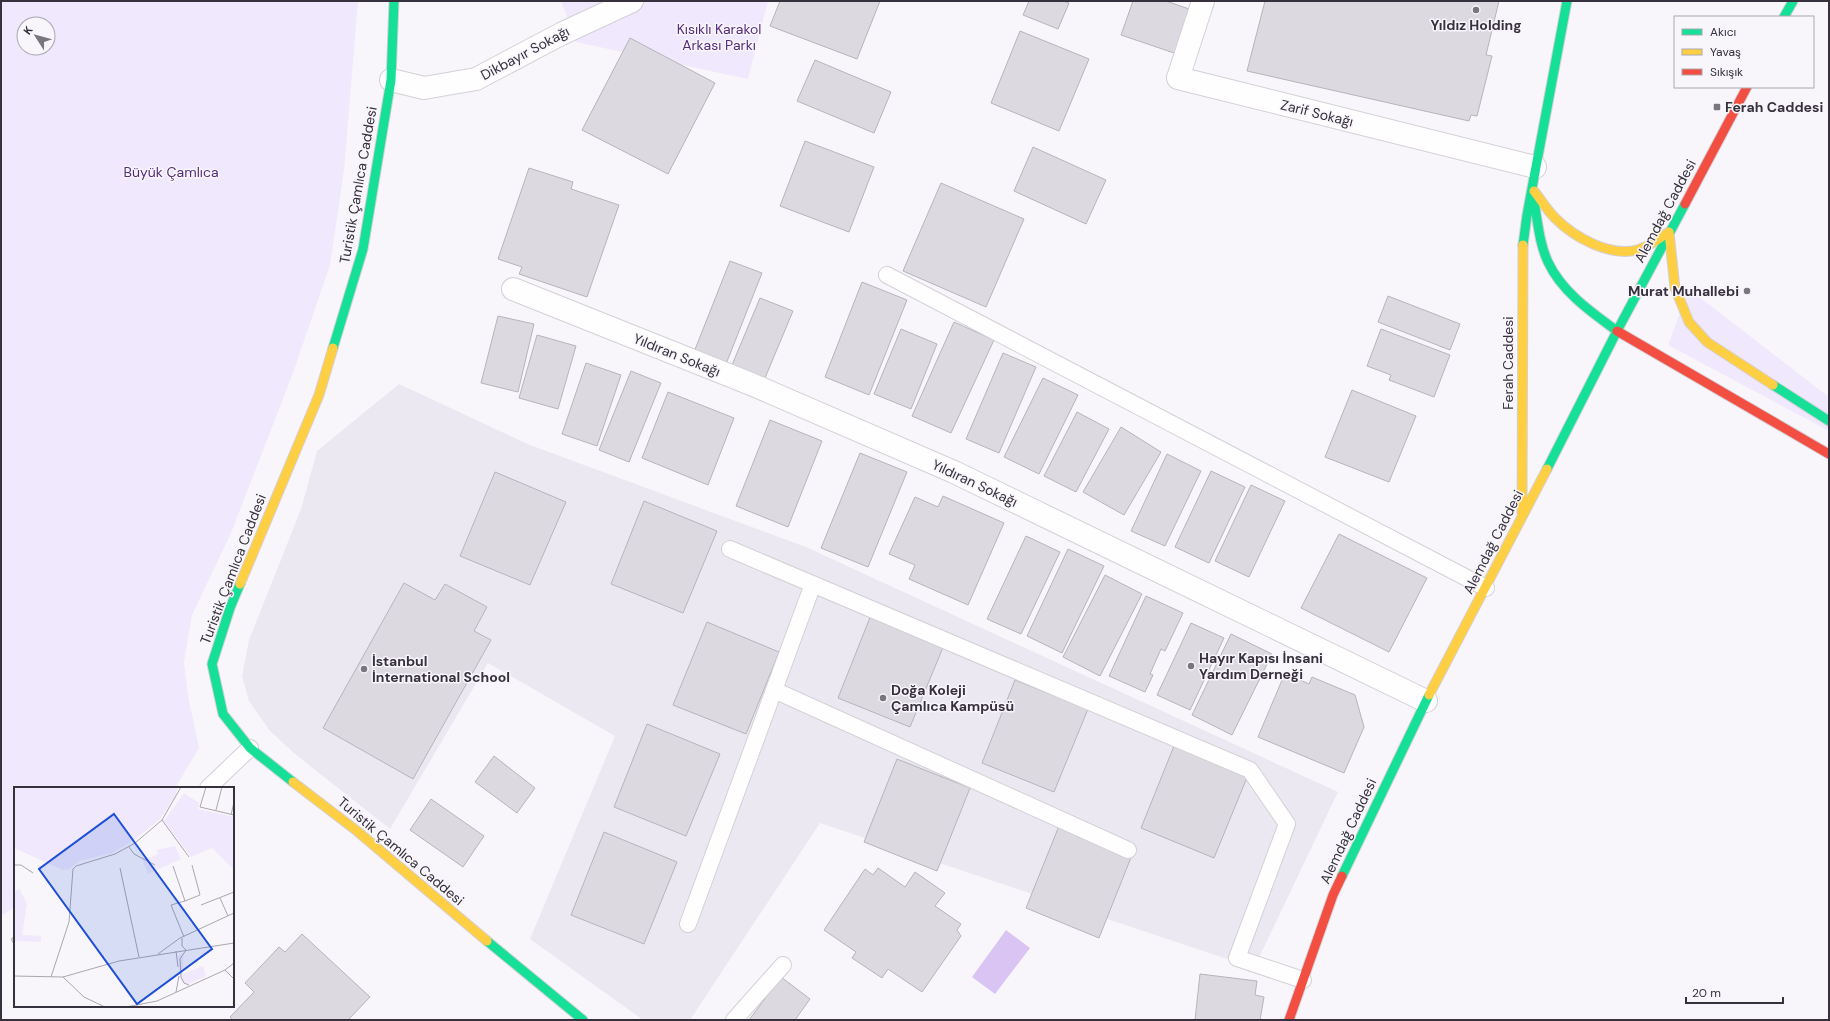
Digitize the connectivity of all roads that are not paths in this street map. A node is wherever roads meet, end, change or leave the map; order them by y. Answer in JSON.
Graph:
{"nodes":[{"id":1,"x":394,"y":1,"type":"edge"},
{"id":2,"x":632,"y":1,"type":"edge"},
{"id":3,"x":1203,"y":1,"type":"edge"},
{"id":4,"x":1567,"y":1,"type":"edge"},
{"id":5,"x":1793,"y":1,"type":"edge"},
{"id":6,"x":1785,"y":16,"type":"edge"},
{"id":7,"x":390,"y":80,"type":"junction"},
{"id":8,"x":1746,"y":88,"type":"edge"},
{"id":9,"x":1535,"y":167,"type":"junction"},
{"id":10,"x":1532,"y":189,"type":"junction"},
{"id":11,"x":1669,"y":232,"type":"junction"},
{"id":12,"x":887,"y":275,"type":"dead end"},
{"id":13,"x":513,"y":289,"type":"dead end"},
{"id":14,"x":1617,"y":330,"type":"junction"},
{"id":15,"x":1829,"y":421,"type":"edge"},
{"id":16,"x":1829,"y":454,"type":"edge"},
{"id":17,"x":1522,"y":514,"type":"junction"},
{"id":18,"x":730,"y":550,"type":"dead end"},
{"id":19,"x":813,"y":584,"type":"junction"},
{"id":20,"x":1486,"y":588,"type":"junction"},
{"id":21,"x":774,"y":690,"type":"junction"},
{"id":22,"x":1426,"y":701,"type":"junction"},
{"id":23,"x":250,"y":748,"type":"junction"},
{"id":24,"x":209,"y":787,"type":"edge"},
{"id":25,"x":1128,"y":850,"type":"dead end"},
{"id":26,"x":688,"y":924,"type":"dead end"},
{"id":27,"x":783,"y":965,"type":"dead end"},
{"id":28,"x":1303,"y":980,"type":"junction"},
{"id":29,"x":583,"y":1020,"type":"edge"},
{"id":30,"x":734,"y":1020,"type":"edge"},
{"id":31,"x":1289,"y":1020,"type":"edge"}],
"edges":[{"from":1,"to":7,"type":"street","name":"Turistik Çamlıca Caddesi"},
{"from":2,"to":7,"type":"street","name":"Dikbayır Sokağı"},
{"from":3,"to":9,"type":"street","name":"Zarif Sokağı"},
{"from":4,"to":9,"type":"street","name":"Ferah Caddesi"},
{"from":5,"to":6,"type":"street"},
{"from":7,"to":23,"type":"street","name":"Turistik Çamlıca Caddesi"},
{"from":8,"to":11,"type":"street","name":"Alemdağ Caddesi"},
{"from":9,"to":10,"type":"street","name":"Ferah Caddesi"},
{"from":10,"to":11,"type":"street"},
{"from":10,"to":14,"type":"street"},
{"from":10,"to":17,"type":"street","name":"Ferah Caddesi"},
{"from":11,"to":14,"type":"street","name":"Alemdağ Caddesi"},
{"from":11,"to":15,"type":"street"},
{"from":12,"to":20,"type":"lane"},
{"from":13,"to":22,"type":"street","name":"Yıldıran Sokağı"},
{"from":14,"to":16,"type":"street"},
{"from":14,"to":17,"type":"street","name":"Alemdağ Caddesi"},
{"from":17,"to":20,"type":"street","name":"Alemdağ Caddesi"},
{"from":18,"to":19,"type":"lane"},
{"from":19,"to":21,"type":"lane"},
{"from":19,"to":28,"type":"lane"},
{"from":20,"to":22,"type":"street","name":"Alemdağ Caddesi"},
{"from":21,"to":25,"type":"lane"},
{"from":21,"to":26,"type":"lane"},
{"from":22,"to":28,"type":"street","name":"Alemdağ Caddesi"},
{"from":23,"to":24,"type":"lane"},
{"from":23,"to":29,"type":"street","name":"Turistik Çamlıca Caddesi"},
{"from":27,"to":30,"type":"lane"},
{"from":28,"to":31,"type":"street","name":"Alemdağ Caddesi"}]}
